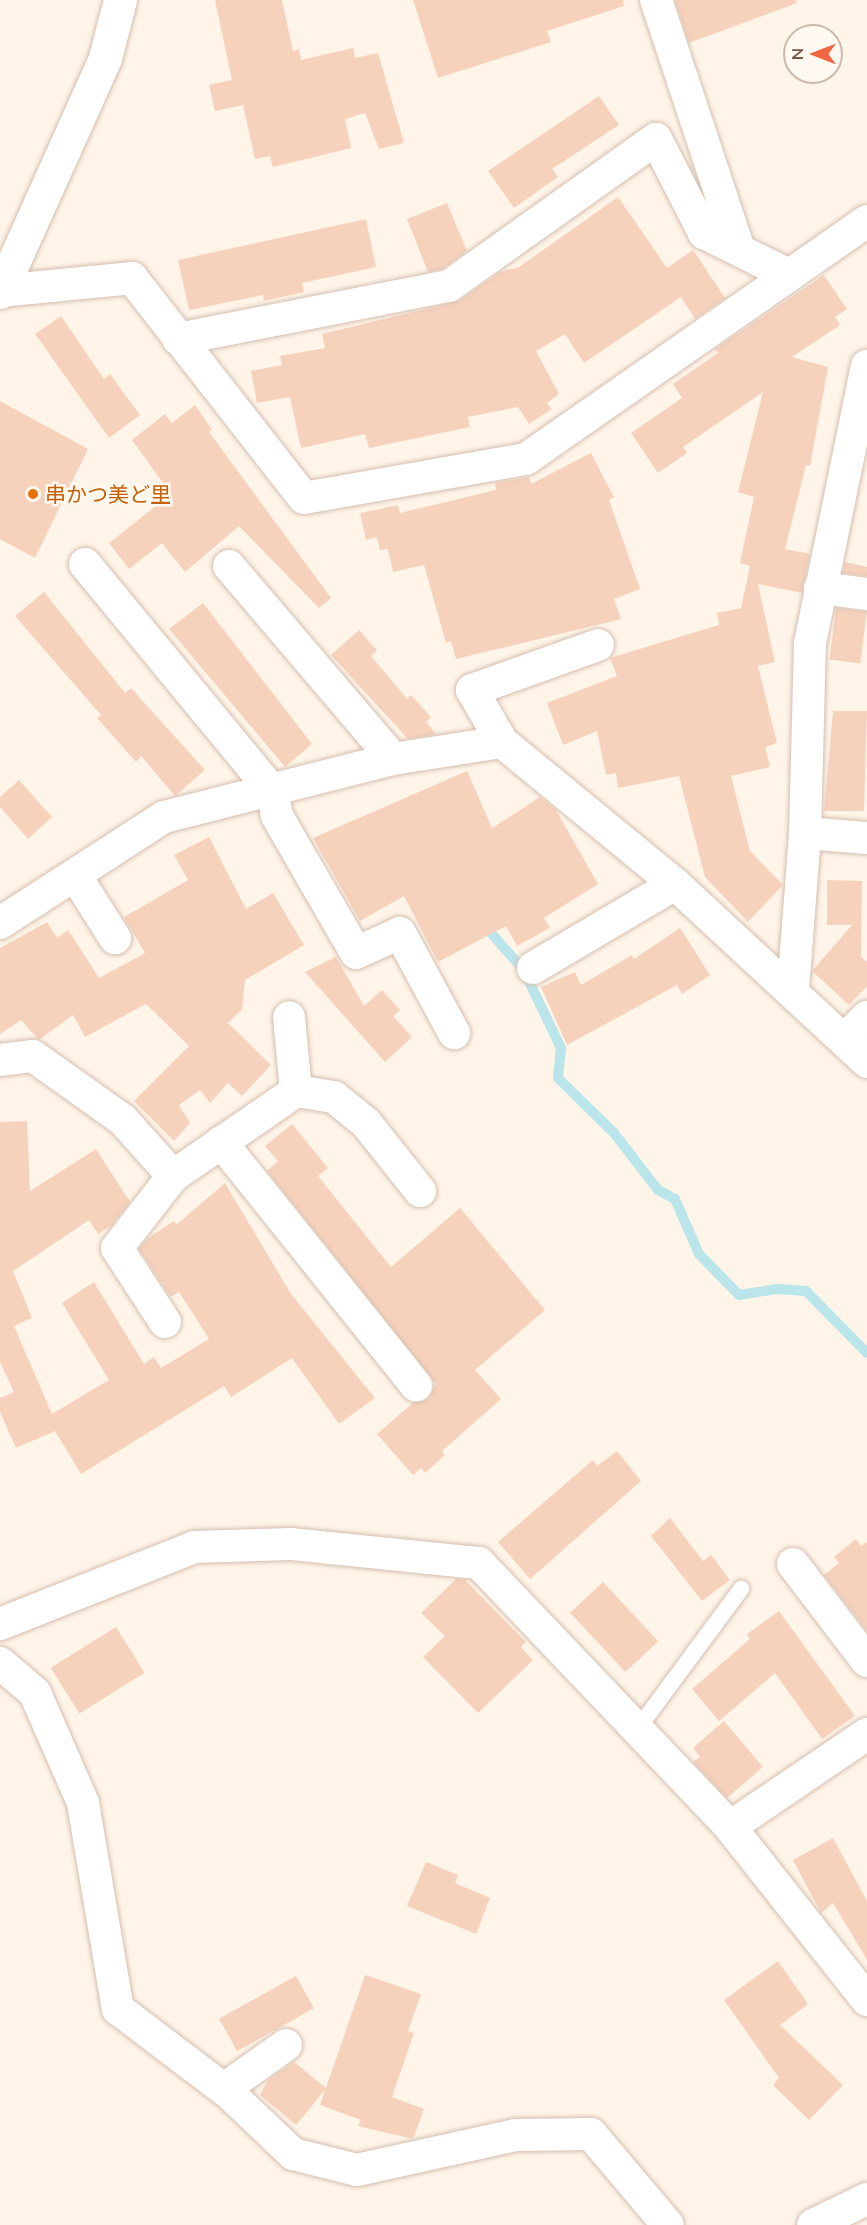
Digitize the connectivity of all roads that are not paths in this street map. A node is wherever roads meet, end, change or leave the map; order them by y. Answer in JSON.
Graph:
{"nodes":[{"id":1,"x":120,"y":0,"type":"edge"},
{"id":2,"x":656,"y":0,"type":"edge"},
{"id":3,"x":867,"y":221,"type":"edge"},
{"id":4,"x":739,"y":249,"type":"junction"},
{"id":5,"x":789,"y":274,"type":"junction"},
{"id":6,"x":3,"y":277,"type":"edge"},
{"id":7,"x":178,"y":339,"type":"junction"},
{"id":8,"x":867,"y":366,"type":"edge"},
{"id":9,"x":85,"y":564,"type":"dead end"},
{"id":10,"x":229,"y":566,"type":"dead end"},
{"id":11,"x":820,"y":588,"type":"junction"},
{"id":12,"x":867,"y":594,"type":"edge"},
{"id":13,"x":598,"y":645,"type":"dead end"},
{"id":14,"x":502,"y":742,"type":"junction"},
{"id":15,"x":393,"y":759,"type":"junction"},
{"id":16,"x":273,"y":792,"type":"junction"},
{"id":17,"x":805,"y":833,"type":"junction"},
{"id":18,"x":867,"y":838,"type":"edge"},
{"id":19,"x":75,"y":875,"type":"junction"},
{"id":20,"x":675,"y":884,"type":"junction"},
{"id":21,"x":0,"y":923,"type":"edge"},
{"id":22,"x":115,"y":938,"type":"dead end"},
{"id":23,"x":533,"y":968,"type":"dead end"},
{"id":24,"x":793,"y":990,"type":"junction"},
{"id":25,"x":289,"y":1017,"type":"dead end"},
{"id":26,"x":867,"y":1017,"type":"edge"},
{"id":27,"x":454,"y":1034,"type":"dead end"},
{"id":28,"x":844,"y":1040,"type":"junction"},
{"id":29,"x":0,"y":1060,"type":"edge"},
{"id":30,"x":867,"y":1062,"type":"edge"},
{"id":31,"x":296,"y":1090,"type":"junction"},
{"id":32,"x":221,"y":1142,"type":"junction"},
{"id":33,"x":173,"y":1176,"type":"junction"},
{"id":34,"x":420,"y":1191,"type":"dead end"},
{"id":35,"x":165,"y":1322,"type":"dead end"},
{"id":36,"x":417,"y":1385,"type":"dead end"},
{"id":37,"x":793,"y":1564,"type":"dead end"},
{"id":38,"x":741,"y":1589,"type":"dead end"},
{"id":39,"x":0,"y":1624,"type":"edge"},
{"id":40,"x":867,"y":1661,"type":"edge"},
{"id":41,"x":0,"y":1663,"type":"edge"},
{"id":42,"x":639,"y":1727,"type":"junction"},
{"id":43,"x":867,"y":1734,"type":"edge"},
{"id":44,"x":730,"y":1827,"type":"junction"},
{"id":45,"x":867,"y":2000,"type":"edge"},
{"id":46,"x":286,"y":2046,"type":"dead end"},
{"id":47,"x":224,"y":2089,"type":"junction"},
{"id":48,"x":867,"y":2199,"type":"edge"},
{"id":49,"x":668,"y":2225,"type":"edge"},
{"id":50,"x":813,"y":2225,"type":"edge"}],
"edges":[{"from":1,"to":6,"type":"street"},
{"from":2,"to":4,"type":"street"},
{"from":3,"to":5,"type":"street"},
{"from":4,"to":5,"type":"street"},
{"from":4,"to":7,"type":"street"},
{"from":5,"to":7,"type":"street"},
{"from":6,"to":7,"type":"street"},
{"from":8,"to":11,"type":"street"},
{"from":9,"to":16,"type":"street"},
{"from":10,"to":15,"type":"street"},
{"from":11,"to":12,"type":"street"},
{"from":11,"to":17,"type":"street"},
{"from":13,"to":14,"type":"street"},
{"from":14,"to":15,"type":"street"},
{"from":14,"to":20,"type":"street"},
{"from":15,"to":16,"type":"street"},
{"from":16,"to":19,"type":"street"},
{"from":16,"to":27,"type":"street"},
{"from":17,"to":18,"type":"street"},
{"from":17,"to":24,"type":"street"},
{"from":19,"to":21,"type":"street"},
{"from":19,"to":22,"type":"street"},
{"from":20,"to":23,"type":"street"},
{"from":20,"to":24,"type":"street"},
{"from":24,"to":28,"type":"street"},
{"from":25,"to":31,"type":"street"},
{"from":26,"to":28,"type":"street"},
{"from":28,"to":30,"type":"street"},
{"from":29,"to":33,"type":"street"},
{"from":31,"to":32,"type":"street"},
{"from":31,"to":34,"type":"street"},
{"from":32,"to":33,"type":"street"},
{"from":32,"to":36,"type":"street"},
{"from":33,"to":35,"type":"street"},
{"from":37,"to":40,"type":"street"},
{"from":38,"to":42,"type":"lane"},
{"from":39,"to":42,"type":"street"},
{"from":41,"to":47,"type":"street"},
{"from":42,"to":44,"type":"street"},
{"from":43,"to":44,"type":"street"},
{"from":44,"to":45,"type":"street"},
{"from":46,"to":47,"type":"street"},
{"from":47,"to":49,"type":"street"},
{"from":48,"to":50,"type":"street"}]}
